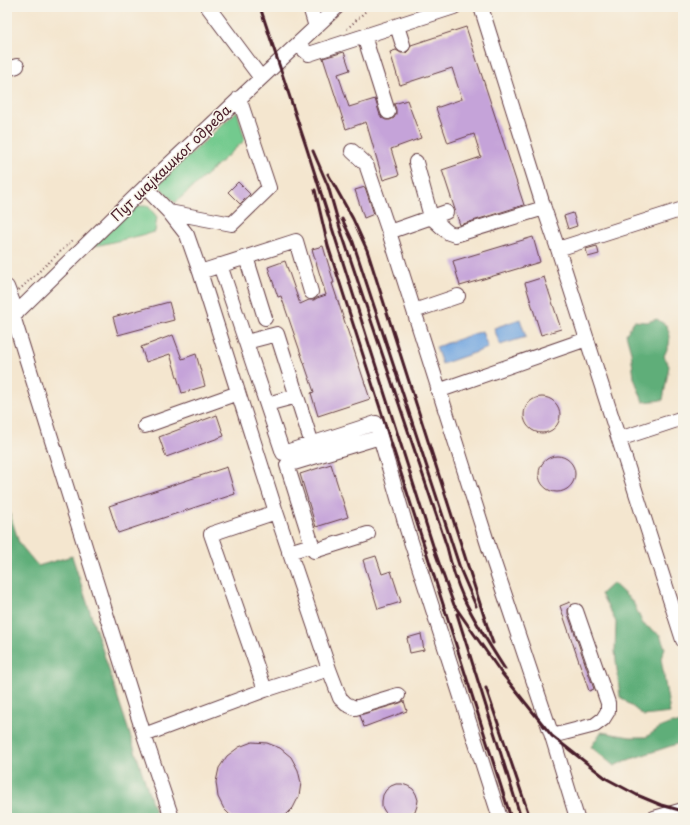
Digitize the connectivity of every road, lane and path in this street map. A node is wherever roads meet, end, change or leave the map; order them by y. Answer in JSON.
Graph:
{"nodes":[{"id":1,"x":208,"y":7,"type":"edge"},
{"id":2,"x":310,"y":7,"type":"edge"},
{"id":3,"x":338,"y":7,"type":"edge"},
{"id":4,"x":370,"y":7,"type":"edge"},
{"id":5,"x":454,"y":7,"type":"edge"},
{"id":6,"x":481,"y":7,"type":"edge"},
{"id":7,"x":397,"y":26,"type":"junction"},
{"id":8,"x":316,"y":28,"type":"junction"},
{"id":9,"x":344,"y":31,"type":"dead end"},
{"id":10,"x":364,"y":36,"type":"junction"},
{"id":11,"x":298,"y":45,"type":"junction"},
{"id":12,"x":403,"y":45,"type":"dead end"},
{"id":13,"x":261,"y":78,"type":"junction"},
{"id":14,"x":239,"y":98,"type":"junction"},
{"id":15,"x":388,"y":112,"type":"dead end"},
{"id":16,"x":352,"y":151,"type":"dead end"},
{"id":17,"x":416,"y":162,"type":"dead end"},
{"id":18,"x":145,"y":187,"type":"junction"},
{"id":19,"x":544,"y":208,"type":"junction"},
{"id":20,"x":683,"y":209,"type":"edge"},
{"id":21,"x":169,"y":212,"type":"junction"},
{"id":22,"x":446,"y":212,"type":"dead end"},
{"id":23,"x":431,"y":217,"type":"junction"},
{"id":24,"x":389,"y":232,"type":"junction"},
{"id":25,"x":558,"y":249,"type":"junction"},
{"id":26,"x":246,"y":257,"type":"junction"},
{"id":27,"x":220,"y":265,"type":"junction"},
{"id":28,"x":200,"y":272,"type":"junction"},
{"id":29,"x":7,"y":287,"type":"edge"},
{"id":30,"x":311,"y":292,"type":"dead end"},
{"id":31,"x":458,"y":296,"type":"dead end"},
{"id":32,"x":414,"y":311,"type":"junction"},
{"id":33,"x":12,"y":317,"type":"edge"},
{"id":34,"x":265,"y":318,"type":"dead end"},
{"id":35,"x":587,"y":339,"type":"junction"},
{"id":36,"x":246,"y":342,"type":"junction"},
{"id":37,"x":438,"y":390,"type":"junction"},
{"id":38,"x":238,"y":393,"type":"junction"},
{"id":39,"x":297,"y":396,"type":"junction"},
{"id":40,"x":266,"y":404,"type":"junction"},
{"id":41,"x":683,"y":418,"type":"edge"},
{"id":42,"x":145,"y":426,"type":"dead end"},
{"id":43,"x":380,"y":437,"type":"junction"},
{"id":44,"x":619,"y":439,"type":"junction"},
{"id":45,"x":312,"y":444,"type":"junction"},
{"id":46,"x":276,"y":512,"type":"junction"},
{"id":47,"x":368,"y":534,"type":"dead end"},
{"id":48,"x":312,"y":546,"type":"junction"},
{"id":49,"x":289,"y":552,"type":"junction"},
{"id":50,"x":576,"y":611,"type":"dead end"},
{"id":51,"x":683,"y":640,"type":"edge"},
{"id":52,"x":329,"y":669,"type":"junction"},
{"id":53,"x":266,"y":690,"type":"junction"},
{"id":54,"x":398,"y":695,"type":"dead end"},
{"id":55,"x":144,"y":735,"type":"junction"},
{"id":56,"x":552,"y":736,"type":"junction"},
{"id":57,"x":683,"y":810,"type":"edge"},
{"id":58,"x":172,"y":818,"type":"edge"},
{"id":59,"x":500,"y":818,"type":"edge"},
{"id":60,"x":577,"y":818,"type":"edge"},
{"id":61,"x":654,"y":818,"type":"edge"}],
"edges":[{"from":1,"to":13,"type":"street"},
{"from":2,"to":8,"type":"street"},
{"from":3,"to":8,"type":"street","name":"Пут шајкашког одреда"},
{"from":4,"to":9,"type":"path"},
{"from":5,"to":7,"type":"street"},
{"from":6,"to":19,"type":"street"},
{"from":7,"to":10,"type":"street"},
{"from":7,"to":12,"type":"street"},
{"from":8,"to":11,"type":"street","name":"Пут шајкашког одреда"},
{"from":10,"to":11,"type":"street"},
{"from":10,"to":15,"type":"street"},
{"from":11,"to":13,"type":"street","name":"Пут шајкашког одреда"},
{"from":13,"to":14,"type":"street","name":"Пут шајкашког одреда"},
{"from":14,"to":18,"type":"street","name":"Пут шајкашког одреда"},
{"from":14,"to":21,"type":"street"},
{"from":16,"to":24,"type":"street"},
{"from":17,"to":23,"type":"street"},
{"from":18,"to":21,"type":"street"},
{"from":18,"to":33,"type":"street","name":"Пут шајкашког одреда"},
{"from":19,"to":23,"type":"street"},
{"from":19,"to":25,"type":"street"},
{"from":20,"to":25,"type":"street"},
{"from":21,"to":28,"type":"street"},
{"from":22,"to":23,"type":"street"},
{"from":23,"to":24,"type":"street"},
{"from":24,"to":32,"type":"street"},
{"from":25,"to":35,"type":"street"},
{"from":26,"to":27,"type":"street"},
{"from":26,"to":30,"type":"street"},
{"from":26,"to":34,"type":"street"},
{"from":27,"to":28,"type":"street"},
{"from":27,"to":36,"type":"street"},
{"from":28,"to":38,"type":"street"},
{"from":29,"to":33,"type":"street"},
{"from":31,"to":32,"type":"street"},
{"from":32,"to":37,"type":"street"},
{"from":33,"to":55,"type":"street"},
{"from":35,"to":37,"type":"street"},
{"from":35,"to":44,"type":"street"},
{"from":36,"to":39,"type":"street"},
{"from":36,"to":40,"type":"street"},
{"from":37,"to":56,"type":"street"},
{"from":38,"to":42,"type":"street"},
{"from":38,"to":46,"type":"street"},
{"from":39,"to":40,"type":"street"},
{"from":39,"to":45,"type":"street"},
{"from":40,"to":45,"type":"street"},
{"from":41,"to":44,"type":"street"},
{"from":43,"to":45,"type":"street"},
{"from":43,"to":48,"type":"street"},
{"from":43,"to":59,"type":"street"},
{"from":44,"to":51,"type":"street"},
{"from":46,"to":49,"type":"street"},
{"from":46,"to":53,"type":"street"},
{"from":47,"to":48,"type":"street"},
{"from":48,"to":49,"type":"street"},
{"from":49,"to":52,"type":"street"},
{"from":50,"to":56,"type":"street"},
{"from":52,"to":53,"type":"street"},
{"from":52,"to":54,"type":"street"},
{"from":53,"to":55,"type":"street"},
{"from":55,"to":58,"type":"street"},
{"from":56,"to":60,"type":"street"},
{"from":57,"to":61,"type":"street"}]}
